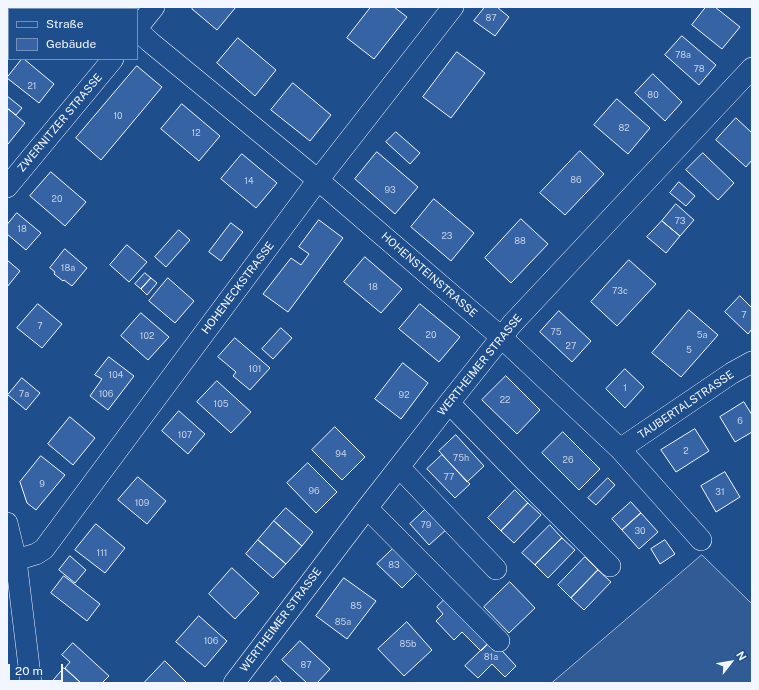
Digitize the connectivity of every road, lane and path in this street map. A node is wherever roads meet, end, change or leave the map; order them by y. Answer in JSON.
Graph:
{"nodes":[{"id":1,"x":154,"y":7,"type":"edge"},
{"id":2,"x":454,"y":7,"type":"edge"},
{"id":3,"x":138,"y":28,"type":"edge"},
{"id":4,"x":138,"y":30,"type":"edge"},
{"id":5,"x":112,"y":60,"type":"edge"},
{"id":6,"x":752,"y":68,"type":"edge"},
{"id":7,"x":318,"y":180,"type":"junction"},
{"id":8,"x":7,"y":187,"type":"edge"},
{"id":9,"x":501,"y":337,"type":"junction"},
{"id":10,"x":752,"y":362,"type":"edge"},
{"id":11,"x":449,"y":402,"type":"junction"},
{"id":12,"x":620,"y":449,"type":"junction"},
{"id":13,"x":399,"y":467,"type":"junction"},
{"id":14,"x":367,"y":508,"type":"junction"},
{"id":15,"x":7,"y":523,"type":"edge"},
{"id":16,"x":701,"y":540,"type":"dead end"},
{"id":17,"x":16,"y":560,"type":"junction"},
{"id":18,"x":610,"y":566,"type":"dead end"},
{"id":19,"x":496,"y":569,"type":"dead end"},
{"id":20,"x":499,"y":641,"type":"dead end"},
{"id":21,"x":31,"y":683,"type":"edge"},
{"id":22,"x":234,"y":683,"type":"edge"}],
"edges":[{"from":1,"to":3,"type":"street"},
{"from":2,"to":7,"type":"street","name":"HOHENECKSTRASSE"},
{"from":4,"to":7,"type":"street","name":"HOHENSTEINSTRASSE"},
{"from":5,"to":8,"type":"street","name":"ZWERNITZER STRASSE"},
{"from":6,"to":9,"type":"street","name":"WERTHEIMER STRASSE"},
{"from":7,"to":9,"type":"street","name":"HOHENSTEINSTRASSE"},
{"from":7,"to":17,"type":"street","name":"HOHENECKSTRASSE"},
{"from":9,"to":11,"type":"street","name":"WERTHEIMER STRASSE"},
{"from":9,"to":12,"type":"street","name":"HOHENSTEINSTRASSE"},
{"from":10,"to":12,"type":"street","name":"TAUBERTALSTRASSE"},
{"from":11,"to":13,"type":"street","name":"WERTHEIMER STRASSE"},
{"from":11,"to":18,"type":"street"},
{"from":12,"to":16,"type":"street","name":"HOHENSTEINSTRASSE"},
{"from":13,"to":14,"type":"street","name":"WERTHEIMER STRASSE"},
{"from":13,"to":19,"type":"street"},
{"from":14,"to":20,"type":"street"},
{"from":14,"to":22,"type":"street","name":"WERTHEIMER STRASSE"},
{"from":15,"to":17,"type":"street"},
{"from":17,"to":21,"type":"street"}]}
